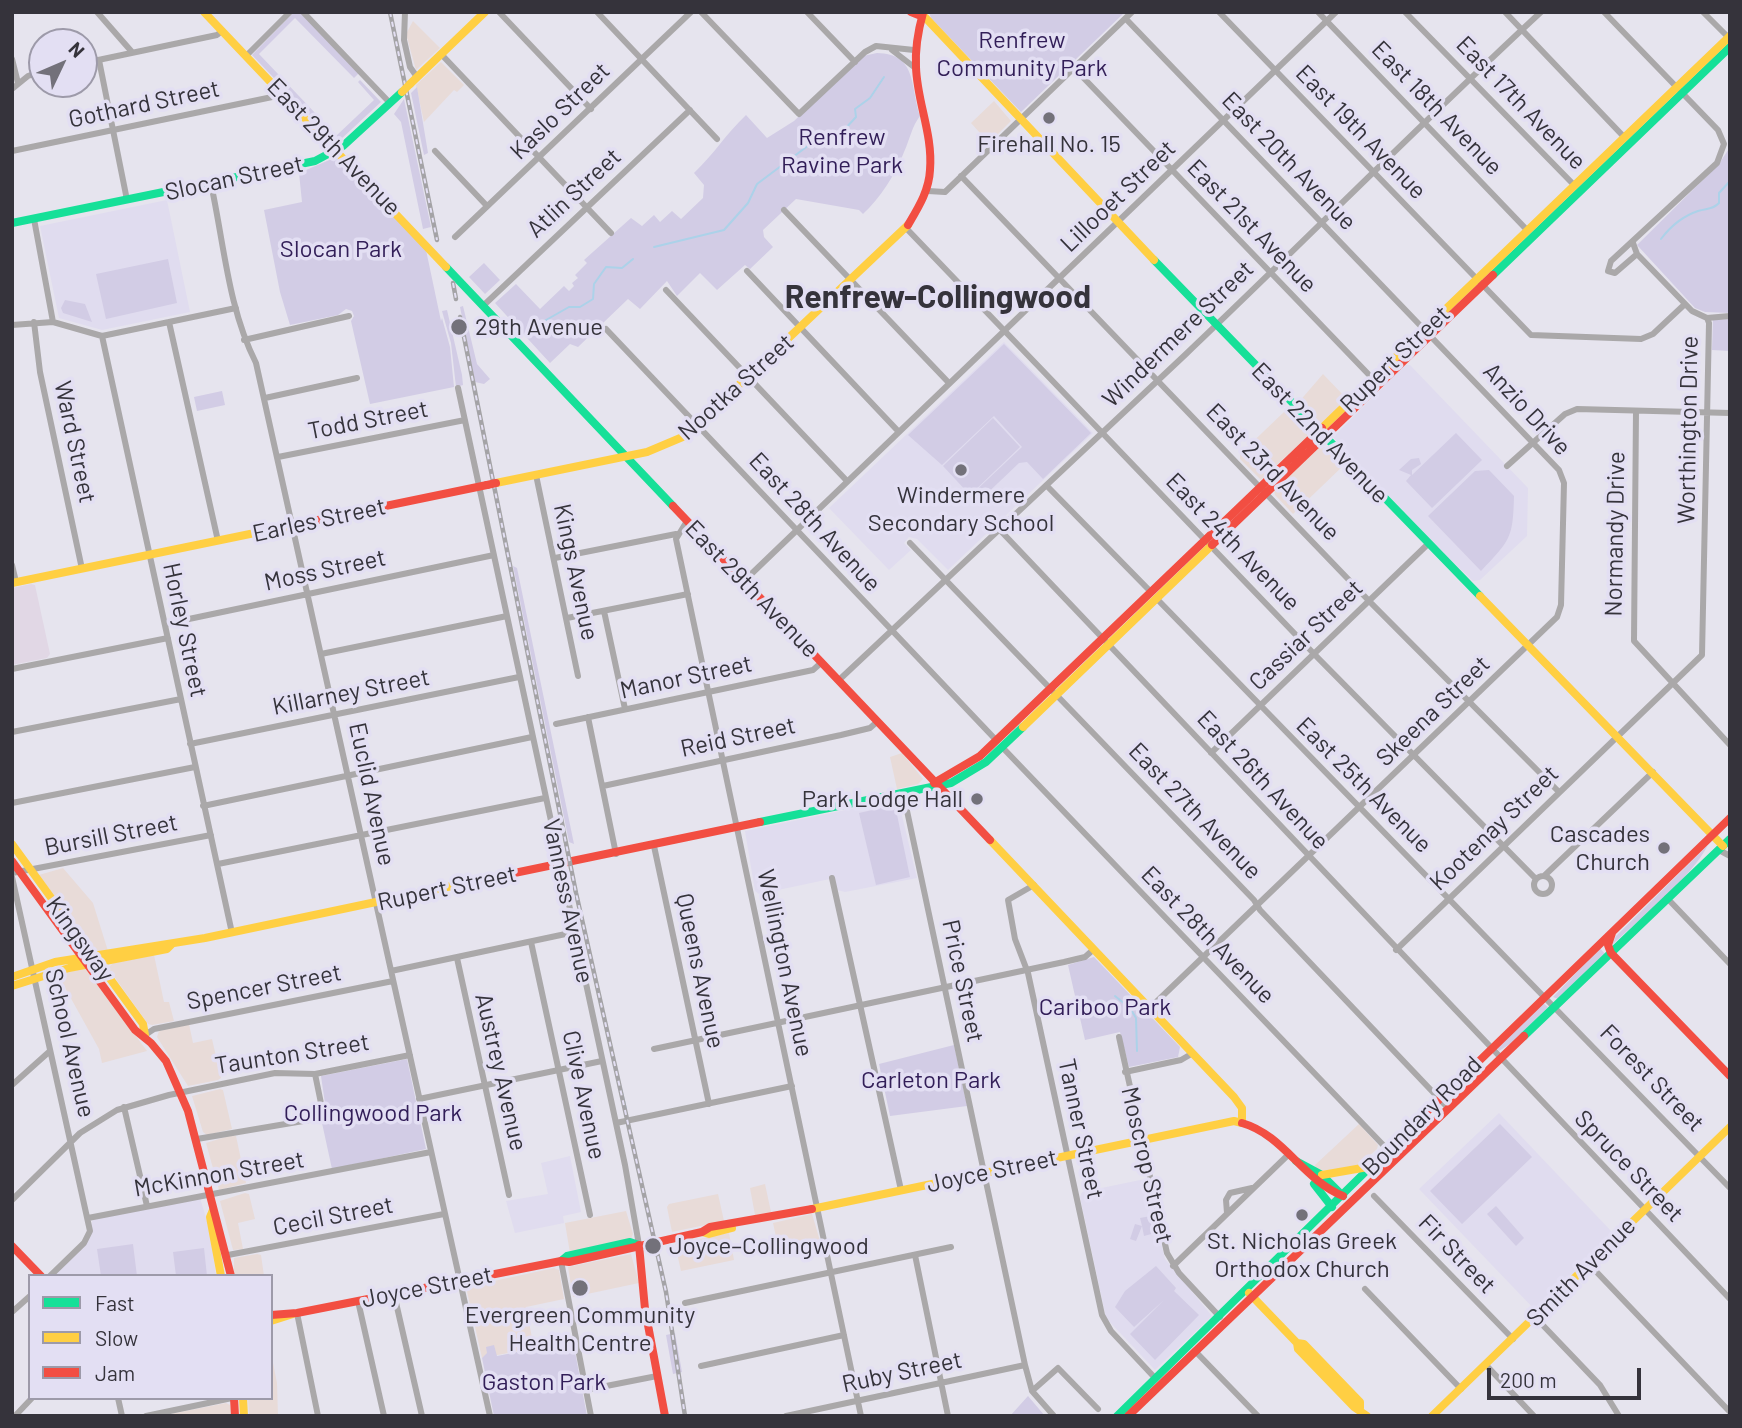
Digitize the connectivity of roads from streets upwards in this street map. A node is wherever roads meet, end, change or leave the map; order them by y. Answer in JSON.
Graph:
{"nodes":[{"id":1,"x":97,"y":12,"type":"edge"},
{"id":2,"x":204,"y":12,"type":"edge"},
{"id":3,"x":290,"y":12,"type":"edge"},
{"id":4,"x":303,"y":12,"type":"edge"},
{"id":5,"x":405,"y":12,"type":"edge"},
{"id":6,"x":485,"y":12,"type":"edge"},
{"id":7,"x":499,"y":12,"type":"edge"},
{"id":8,"x":597,"y":12,"type":"edge"},
{"id":9,"x":691,"y":12,"type":"edge"},
{"id":10,"x":701,"y":12,"type":"edge"},
{"id":11,"x":807,"y":12,"type":"edge"},
{"id":12,"x":911,"y":12,"type":"edge"},
{"id":13,"x":1132,"y":12,"type":"edge"},
{"id":14,"x":1219,"y":12,"type":"edge"},
{"id":15,"x":1318,"y":12,"type":"edge"},
{"id":16,"x":1336,"y":12,"type":"edge"},
{"id":17,"x":1405,"y":12,"type":"edge"},
{"id":18,"x":1505,"y":12,"type":"edge"},
{"id":19,"x":1541,"y":12,"type":"edge"},
{"id":20,"x":1604,"y":12,"type":"edge"},
{"id":21,"x":1703,"y":12,"type":"edge"},
{"id":22,"x":921,"y":14,"type":"edge"},
{"id":23,"x":1126,"y":19,"type":"junction"},
{"id":24,"x":1327,"y":21,"type":"junction"},
{"id":25,"x":1522,"y":30,"type":"junction"},
{"id":26,"x":222,"y":31,"type":"junction"},
{"id":27,"x":1729,"y":38,"type":"edge"},
{"id":28,"x":1730,"y":47,"type":"edge"},
{"id":29,"x":892,"y":50,"type":"junction"},
{"id":30,"x":914,"y":50,"type":"junction"},
{"id":31,"x":132,"y":52,"type":"junction"},
{"id":32,"x":441,"y":54,"type":"junction"},
{"id":33,"x":246,"y":55,"type":"junction"},
{"id":34,"x":12,"y":59,"type":"edge"},
{"id":35,"x":99,"y":60,"type":"joint"},
{"id":36,"x":642,"y":60,"type":"junction"},
{"id":37,"x":855,"y":62,"type":"junction"},
{"id":38,"x":914,"y":67,"type":"junction"},
{"id":39,"x":1074,"y":69,"type":"junction"},
{"id":40,"x":1275,"y":71,"type":"junction"},
{"id":41,"x":417,"y":77,"type":"junction"},
{"id":42,"x":28,"y":78,"type":"edge"},
{"id":43,"x":1470,"y":79,"type":"junction"},
{"id":44,"x":18,"y":83,"type":"junction"},
{"id":45,"x":12,"y":89,"type":"edge"},
{"id":46,"x":1679,"y":91,"type":"junction"},
{"id":47,"x":282,"y":92,"type":"junction"},
{"id":48,"x":390,"y":103,"type":"junction"},
{"id":49,"x":591,"y":109,"type":"junction"},
{"id":50,"x":690,"y":110,"type":"junction"},
{"id":51,"x":1020,"y":120,"type":"junction"},
{"id":52,"x":1224,"y":121,"type":"junction"},
{"id":53,"x":1425,"y":123,"type":"junction"},
{"id":54,"x":113,"y":131,"type":"junction"},
{"id":55,"x":1625,"y":138,"type":"junction"},
{"id":56,"x":718,"y":139,"type":"dead end"},
{"id":57,"x":12,"y":151,"type":"edge"},
{"id":58,"x":338,"y":151,"type":"junction"},
{"id":59,"x":435,"y":151,"type":"dead end"},
{"id":60,"x":539,"y":157,"type":"junction"},
{"id":61,"x":1172,"y":171,"type":"junction"},
{"id":62,"x":1374,"y":173,"type":"junction"},
{"id":63,"x":961,"y":176,"type":"junction"},
{"id":64,"x":211,"y":184,"type":"junction"},
{"id":65,"x":1577,"y":188,"type":"junction"},
{"id":66,"x":928,"y":191,"type":"junction"},
{"id":67,"x":127,"y":200,"type":"junction"},
{"id":68,"x":487,"y":206,"type":"junction"},
{"id":69,"x":588,"y":207,"type":"junction"},
{"id":70,"x":784,"y":209,"type":"dead end"},
{"id":71,"x":34,"y":219,"type":"junction"},
{"id":72,"x":1322,"y":222,"type":"junction"},
{"id":73,"x":12,"y":223,"type":"edge"},
{"id":74,"x":1118,"y":223,"type":"junction"},
{"id":75,"x":906,"y":228,"type":"junction"},
{"id":76,"x":1527,"y":230,"type":"junction"},
{"id":77,"x":611,"y":233,"type":"dead end"},
{"id":78,"x":455,"y":237,"type":"dead end"},
{"id":79,"x":1633,"y":243,"type":"junction"},
{"id":80,"x":1637,"y":254,"type":"junction"},
{"id":81,"x":747,"y":271,"type":"dead end"},
{"id":82,"x":1269,"y":272,"type":"junction"},
{"id":83,"x":1060,"y":279,"type":"junction"},
{"id":84,"x":851,"y":281,"type":"junction"},
{"id":85,"x":1479,"y":282,"type":"junction"},
{"id":86,"x":666,"y":290,"type":"dead end"},
{"id":87,"x":1685,"y":303,"type":"junction"},
{"id":88,"x":485,"y":304,"type":"junction"},
{"id":89,"x":236,"y":308,"type":"junction"},
{"id":90,"x":349,"y":316,"type":"dead end"},
{"id":91,"x":1730,"y":316,"type":"edge"},
{"id":92,"x":1707,"y":317,"type":"junction"},
{"id":93,"x":34,"y":322,"type":"junction"},
{"id":94,"x":53,"y":322,"type":"junction"},
{"id":95,"x":169,"y":322,"type":"junction"},
{"id":96,"x":12,"y":325,"type":"edge"},
{"id":97,"x":1216,"y":325,"type":"junction"},
{"id":98,"x":606,"y":329,"type":"dead end"},
{"id":99,"x":801,"y":329,"type":"junction"},
{"id":100,"x":1005,"y":330,"type":"junction"},
{"id":101,"x":1427,"y":332,"type":"junction"},
{"id":102,"x":102,"y":336,"type":"junction"},
{"id":103,"x":244,"y":340,"type":"junction"},
{"id":104,"x":750,"y":378,"type":"junction"},
{"id":105,"x":357,"y":379,"type":"dead end"},
{"id":106,"x":1374,"y":380,"type":"junction"},
{"id":107,"x":1157,"y":381,"type":"junction"},
{"id":108,"x":949,"y":383,"type":"junction"},
{"id":109,"x":458,"y":388,"type":"dead end"},
{"id":110,"x":265,"y":398,"type":"junction"},
{"id":111,"x":1636,"y":411,"type":"junction"},
{"id":112,"x":1708,"y":413,"type":"junction"},
{"id":113,"x":1730,"y":413,"type":"edge"},
{"id":114,"x":465,"y":420,"type":"junction"},
{"id":115,"x":698,"y":426,"type":"junction"},
{"id":116,"x":898,"y":431,"type":"junction"},
{"id":117,"x":1103,"y":434,"type":"junction"},
{"id":118,"x":1322,"y":435,"type":"junction"},
{"id":119,"x":1534,"y":443,"type":"junction"},
{"id":120,"x":278,"y":457,"type":"junction"},
{"id":121,"x":625,"y":457,"type":"junction"},
{"id":122,"x":1507,"y":466,"type":"dead end"},
{"id":123,"x":536,"y":475,"type":"junction"},
{"id":124,"x":847,"y":481,"type":"junction"},
{"id":125,"x":488,"y":485,"type":"junction"},
{"id":126,"x":1047,"y":486,"type":"junction"},
{"id":127,"x":1264,"y":490,"type":"junction"},
{"id":128,"x":687,"y":521,"type":"junction"},
{"id":129,"x":293,"y":525,"type":"junction"},
{"id":130,"x":998,"y":528,"type":"junction"},
{"id":131,"x":796,"y":530,"type":"junction"},
{"id":132,"x":677,"y":534,"type":"junction"},
{"id":133,"x":218,"y":541,"type":"junction"},
{"id":134,"x":910,"y":543,"type":"dead end"},
{"id":135,"x":1210,"y":544,"type":"junction"},
{"id":136,"x":1428,"y":544,"type":"junction"},
{"id":137,"x":149,"y":555,"type":"junction"},
{"id":138,"x":494,"y":555,"type":"junction"},
{"id":139,"x":555,"y":558,"type":"junction"},
{"id":140,"x":12,"y":565,"type":"edge"},
{"id":141,"x":82,"y":569,"type":"junction"},
{"id":142,"x":945,"y":578,"type":"junction"},
{"id":143,"x":744,"y":581,"type":"junction"},
{"id":144,"x":14,"y":583,"type":"edge"},
{"id":145,"x":308,"y":593,"type":"junction"},
{"id":146,"x":688,"y":594,"type":"junction"},
{"id":147,"x":1154,"y":596,"type":"junction"},
{"id":148,"x":1369,"y":601,"type":"junction"},
{"id":149,"x":604,"y":611,"type":"junction"},
{"id":150,"x":507,"y":616,"type":"junction"},
{"id":151,"x":567,"y":618,"type":"junction"},
{"id":152,"x":165,"y":624,"type":"junction"},
{"id":153,"x":890,"y":630,"type":"junction"},
{"id":154,"x":168,"y":638,"type":"junction"},
{"id":155,"x":1103,"y":638,"type":"junction"},
{"id":156,"x":1110,"y":645,"type":"junction"},
{"id":157,"x":1529,"y":645,"type":"junction"},
{"id":158,"x":321,"y":654,"type":"junction"},
{"id":159,"x":1314,"y":654,"type":"junction"},
{"id":160,"x":822,"y":662,"type":"junction"},
{"id":161,"x":12,"y":669,"type":"edge"},
{"id":162,"x":578,"y":676,"type":"dead end"},
{"id":163,"x":519,"y":677,"type":"junction"},
{"id":164,"x":839,"y":680,"type":"junction"},
{"id":165,"x":1672,"y":685,"type":"junction"},
{"id":166,"x":1055,"y":691,"type":"junction"},
{"id":167,"x":709,"y":692,"type":"junction"},
{"id":168,"x":181,"y":699,"type":"junction"},
{"id":169,"x":1470,"y":701,"type":"junction"},
{"id":170,"x":1259,"y":706,"type":"junction"},
{"id":171,"x":625,"y":709,"type":"junction"},
{"id":172,"x":335,"y":715,"type":"junction"},
{"id":173,"x":588,"y":717,"type":"junction"},
{"id":174,"x":878,"y":721,"type":"junction"},
{"id":175,"x":556,"y":724,"type":"dead end"},
{"id":176,"x":12,"y":732,"type":"edge"},
{"id":177,"x":1619,"y":736,"type":"junction"},
{"id":178,"x":532,"y":737,"type":"junction"},
{"id":179,"x":190,"y":744,"type":"junction"},
{"id":180,"x":999,"y":744,"type":"junction"},
{"id":181,"x":1730,"y":745,"type":"edge"},
{"id":182,"x":1211,"y":753,"type":"junction"},
{"id":183,"x":1415,"y":755,"type":"junction"},
{"id":184,"x":723,"y":760,"type":"junction"},
{"id":185,"x":195,"y":767,"type":"junction"},
{"id":186,"x":1653,"y":772,"type":"junction"},
{"id":187,"x":349,"y":775,"type":"junction"},
{"id":188,"x":603,"y":786,"type":"junction"},
{"id":189,"x":935,"y":786,"type":"junction"},
{"id":190,"x":903,"y":792,"type":"junction"},
{"id":191,"x":1559,"y":792,"type":"junction"},
{"id":192,"x":545,"y":798,"type":"junction"},
{"id":193,"x":12,"y":803,"type":"edge"},
{"id":194,"x":203,"y":806,"type":"junction"},
{"id":195,"x":1359,"y":807,"type":"junction"},
{"id":196,"x":1730,"y":818,"type":"edge"},
{"id":197,"x":737,"y":827,"type":"junction"},
{"id":198,"x":211,"y":835,"type":"junction"},
{"id":199,"x":361,"y":835,"type":"junction"},
{"id":200,"x":1713,"y":835,"type":"junction"},
{"id":201,"x":12,"y":844,"type":"edge"},
{"id":202,"x":1505,"y":845,"type":"junction"},
{"id":203,"x":654,"y":846,"type":"junction"},
{"id":204,"x":1725,"y":846,"type":"edge"},
{"id":205,"x":617,"y":854,"type":"junction"},
{"id":206,"x":1308,"y":856,"type":"junction"},
{"id":207,"x":1730,"y":856,"type":"edge"},
{"id":208,"x":12,"y":861,"type":"edge"},
{"id":209,"x":218,"y":864,"type":"junction"},
{"id":210,"x":560,"y":865,"type":"junction"},
{"id":211,"x":30,"y":870,"type":"junction"},
{"id":212,"x":14,"y":873,"type":"edge"},
{"id":213,"x":1544,"y":876,"type":"junction"},
{"id":214,"x":832,"y":878,"type":"dead end"},
{"id":215,"x":1536,"y":879,"type":"junction"},
{"id":216,"x":1034,"y":885,"type":"junction"},
{"id":217,"x":1680,"y":887,"type":"junction"},
{"id":218,"x":1449,"y":898,"type":"junction"},
{"id":219,"x":1667,"y":898,"type":"junction"},
{"id":220,"x":377,"y":903,"type":"junction"},
{"id":221,"x":1256,"y":905,"type":"junction"},
{"id":222,"x":1616,"y":928,"type":"junction"},
{"id":223,"x":575,"y":932,"type":"junction"},
{"id":224,"x":232,"y":933,"type":"junction"},
{"id":225,"x":531,"y":942,"type":"junction"},
{"id":226,"x":1619,"y":945,"type":"junction"},
{"id":227,"x":1094,"y":949,"type":"junction"},
{"id":228,"x":1396,"y":950,"type":"junction"},
{"id":229,"x":1611,"y":953,"type":"junction"},
{"id":230,"x":1203,"y":956,"type":"junction"},
{"id":231,"x":457,"y":958,"type":"junction"},
{"id":232,"x":96,"y":960,"type":"junction"},
{"id":233,"x":84,"y":962,"type":"junction"},
{"id":234,"x":1623,"y":963,"type":"junction"},
{"id":235,"x":1730,"y":964,"type":"edge"},
{"id":236,"x":1027,"y":969,"type":"junction"},
{"id":237,"x":33,"y":971,"type":"junction"},
{"id":238,"x":391,"y":971,"type":"junction"},
{"id":239,"x":12,"y":977,"type":"edge"},
{"id":240,"x":393,"y":981,"type":"junction"},
{"id":241,"x":12,"y":986,"type":"edge"},
{"id":242,"x":945,"y":987,"type":"junction"},
{"id":243,"x":1544,"y":997,"type":"junction"},
{"id":244,"x":862,"y":1005,"type":"junction"},
{"id":245,"x":1555,"y":1006,"type":"junction"},
{"id":246,"x":1150,"y":1008,"type":"junction"},
{"id":247,"x":779,"y":1023,"type":"junction"},
{"id":248,"x":145,"y":1035,"type":"junction"},
{"id":249,"x":1119,"y":1037,"type":"dead end"},
{"id":250,"x":695,"y":1040,"type":"junction"},
{"id":251,"x":1489,"y":1048,"type":"junction"},
{"id":252,"x":654,"y":1049,"type":"dead end"},
{"id":253,"x":50,"y":1051,"type":"junction"},
{"id":254,"x":1193,"y":1053,"type":"junction"},
{"id":255,"x":410,"y":1055,"type":"junction"},
{"id":256,"x":1500,"y":1059,"type":"junction"},
{"id":257,"x":602,"y":1061,"type":"junction"},
{"id":258,"x":559,"y":1070,"type":"junction"},
{"id":259,"x":1125,"y":1072,"type":"junction"},
{"id":260,"x":315,"y":1074,"type":"junction"},
{"id":261,"x":1730,"y":1076,"type":"edge"},
{"id":262,"x":12,"y":1085,"type":"edge"},
{"id":263,"x":484,"y":1085,"type":"junction"},
{"id":264,"x":792,"y":1086,"type":"junction"},
{"id":265,"x":181,"y":1092,"type":"junction"},
{"id":266,"x":419,"y":1099,"type":"junction"},
{"id":267,"x":1438,"y":1099,"type":"junction"},
{"id":268,"x":709,"y":1104,"type":"junction"},
{"id":269,"x":124,"y":1107,"type":"junction"},
{"id":270,"x":1448,"y":1108,"type":"junction"},
{"id":271,"x":1242,"y":1122,"type":"junction"},
{"id":272,"x":615,"y":1124,"type":"junction"},
{"id":273,"x":1730,"y":1127,"type":"edge"},
{"id":274,"x":197,"y":1139,"type":"junction"},
{"id":275,"x":1141,"y":1140,"type":"junction"},
{"id":276,"x":72,"y":1142,"type":"junction"},
{"id":277,"x":1387,"y":1149,"type":"junction"},
{"id":278,"x":431,"y":1152,"type":"junction"},
{"id":279,"x":1289,"y":1154,"type":"junction"},
{"id":280,"x":1068,"y":1155,"type":"junction"},
{"id":281,"x":1699,"y":1156,"type":"junction"},
{"id":282,"x":1296,"y":1161,"type":"junction"},
{"id":283,"x":1368,"y":1167,"type":"junction"},
{"id":284,"x":984,"y":1173,"type":"junction"},
{"id":285,"x":1322,"y":1175,"type":"junction"},
{"id":286,"x":1314,"y":1184,"type":"junction"},
{"id":287,"x":1254,"y":1188,"type":"junction"},
{"id":288,"x":1730,"y":1188,"type":"edge"},
{"id":289,"x":901,"y":1190,"type":"junction"},
{"id":290,"x":210,"y":1194,"type":"junction"},
{"id":291,"x":509,"y":1195,"type":"dead end"},
{"id":292,"x":1357,"y":1195,"type":"junction"},
{"id":293,"x":1343,"y":1196,"type":"junction"},
{"id":294,"x":1374,"y":1196,"type":"dead end"},
{"id":295,"x":12,"y":1200,"type":"edge"},
{"id":296,"x":147,"y":1206,"type":"junction"},
{"id":297,"x":1332,"y":1206,"type":"junction"},
{"id":298,"x":818,"y":1208,"type":"junction"},
{"id":299,"x":1344,"y":1209,"type":"junction"},
{"id":300,"x":1644,"y":1209,"type":"junction"},
{"id":301,"x":213,"y":1210,"type":"junction"},
{"id":302,"x":1227,"y":1213,"type":"junction"},
{"id":303,"x":444,"y":1214,"type":"junction"},
{"id":304,"x":590,"y":1215,"type":"dead end"},
{"id":305,"x":88,"y":1218,"type":"junction"},
{"id":306,"x":639,"y":1245,"type":"junction"},
{"id":307,"x":12,"y":1246,"type":"edge"},
{"id":308,"x":951,"y":1247,"type":"dead end"},
{"id":309,"x":228,"y":1255,"type":"junction"},
{"id":310,"x":915,"y":1255,"type":"junction"},
{"id":311,"x":561,"y":1261,"type":"junction"},
{"id":312,"x":1588,"y":1263,"type":"junction"},
{"id":313,"x":1173,"y":1266,"type":"junction"},
{"id":314,"x":831,"y":1272,"type":"junction"},
{"id":315,"x":39,"y":1274,"type":"edge"},
{"id":316,"x":52,"y":1274,"type":"edge"},
{"id":317,"x":221,"y":1274,"type":"edge"},
{"id":318,"x":231,"y":1274,"type":"edge"},
{"id":319,"x":459,"y":1281,"type":"junction"},
{"id":320,"x":1365,"y":1289,"type":"dead end"},
{"id":321,"x":1249,"y":1293,"type":"junction"},
{"id":322,"x":394,"y":1294,"type":"junction"},
{"id":323,"x":28,"y":1298,"type":"edge"},
{"id":324,"x":1730,"y":1299,"type":"edge"},
{"id":325,"x":358,"y":1301,"type":"junction"},
{"id":326,"x":685,"y":1303,"type":"dead end"},
{"id":327,"x":12,"y":1312,"type":"edge"},
{"id":328,"x":295,"y":1313,"type":"junction"},
{"id":329,"x":273,"y":1315,"type":"edge"},
{"id":330,"x":1220,"y":1317,"type":"junction"},
{"id":331,"x":1535,"y":1317,"type":"junction"},
{"id":332,"x":273,"y":1320,"type":"edge"},
{"id":333,"x":844,"y":1335,"type":"junction"},
{"id":334,"x":1513,"y":1339,"type":"junction"},
{"id":335,"x":1195,"y":1351,"type":"junction"},
{"id":336,"x":1024,"y":1365,"type":"junction"},
{"id":337,"x":1486,"y":1365,"type":"junction"},
{"id":338,"x":701,"y":1366,"type":"dead end"},
{"id":339,"x":657,"y":1376,"type":"junction"},
{"id":340,"x":1155,"y":1378,"type":"junction"},
{"id":341,"x":941,"y":1384,"type":"junction"},
{"id":342,"x":1461,"y":1389,"type":"junction"},
{"id":343,"x":586,"y":1390,"type":"junction"},
{"id":344,"x":1032,"y":1391,"type":"junction"},
{"id":345,"x":31,"y":1400,"type":"edge"},
{"id":346,"x":223,"y":1400,"type":"edge"},
{"id":347,"x":858,"y":1401,"type":"junction"},
{"id":348,"x":1098,"y":1409,"type":"dead end"},
{"id":349,"x":1730,"y":1412,"type":"edge"},
{"id":350,"x":15,"y":1416,"type":"edge"},
{"id":351,"x":146,"y":1416,"type":"edge"},
{"id":352,"x":318,"y":1416,"type":"edge"},
{"id":353,"x":384,"y":1416,"type":"edge"},
{"id":354,"x":422,"y":1416,"type":"edge"},
{"id":355,"x":490,"y":1416,"type":"edge"},
{"id":356,"x":591,"y":1416,"type":"edge"},
{"id":357,"x":665,"y":1416,"type":"edge"},
{"id":358,"x":786,"y":1416,"type":"edge"},
{"id":359,"x":861,"y":1416,"type":"edge"},
{"id":360,"x":948,"y":1416,"type":"edge"},
{"id":361,"x":1054,"y":1416,"type":"edge"},
{"id":362,"x":1117,"y":1416,"type":"edge"},
{"id":363,"x":1128,"y":1416,"type":"edge"},
{"id":364,"x":1258,"y":1416,"type":"edge"},
{"id":365,"x":1367,"y":1416,"type":"edge"},
{"id":366,"x":1432,"y":1416,"type":"edge"},
{"id":367,"x":1534,"y":1416,"type":"edge"},
{"id":368,"x":1619,"y":1416,"type":"edge"}],
"edges":[{"from":1,"to":31,"type":"street"},
{"from":2,"to":26,"type":"street","name":"East 29th Avenue"},
{"from":3,"to":33,"type":"street"},
{"from":4,"to":48,"type":"street"},
{"from":5,"to":41,"type":"street"},
{"from":6,"to":32,"type":"street","name":"Slocan Street"},
{"from":7,"to":49,"type":"street"},
{"from":8,"to":36,"type":"street"},
{"from":9,"to":36,"type":"street","name":"Kaslo Street"},
{"from":10,"to":37,"type":"street"},
{"from":11,"to":37,"type":"street"},
{"from":12,"to":22,"type":"street","name":"East 22nd Avenue"},
{"from":13,"to":23,"type":"street"},
{"from":14,"to":40,"type":"street","name":"East 19th Avenue"},
{"from":15,"to":24,"type":"street","name":"East 18th Avenue"},
{"from":16,"to":24,"type":"street","name":"Lillooet Street"},
{"from":17,"to":43,"type":"street","name":"East 17th Avenue"},
{"from":18,"to":25,"type":"street"},
{"from":19,"to":25,"type":"street","name":"Windermere Street"},
{"from":20,"to":46,"type":"street"},
{"from":21,"to":27,"type":"street"},
{"from":22,"to":30,"type":"street"},
{"from":22,"to":51,"type":"street","name":"East 22nd Avenue"},
{"from":23,"to":39,"type":"street"},
{"from":23,"to":52,"type":"street","name":"East 20th Avenue"},
{"from":24,"to":40,"type":"street","name":"Lillooet Street"},
{"from":24,"to":53,"type":"street","name":"East 18th Avenue"},
{"from":25,"to":43,"type":"street","name":"Windermere Street"},
{"from":25,"to":55,"type":"street"},
{"from":26,"to":31,"type":"street"},
{"from":26,"to":33,"type":"street","name":"East 29th Avenue"},
{"from":27,"to":46,"type":"street","name":"Rupert Street"},
{"from":28,"to":46,"type":"street","name":"Rupert Street"},
{"from":29,"to":30,"type":"street"},
{"from":29,"to":37,"type":"street"},
{"from":29,"to":38,"type":"street"},
{"from":30,"to":38,"type":"street"},
{"from":31,"to":35,"type":"street"},
{"from":32,"to":41,"type":"street","name":"Slocan Street"},
{"from":32,"to":60,"type":"street"},
{"from":33,"to":47,"type":"street","name":"East 29th Avenue"},
{"from":34,"to":44,"type":"street"},
{"from":35,"to":54,"type":"street"},
{"from":36,"to":49,"type":"street","name":"Kaslo Street"},
{"from":36,"to":50,"type":"street"},
{"from":38,"to":66,"type":"street"},
{"from":39,"to":51,"type":"street"},
{"from":39,"to":61,"type":"street","name":"East 21st Avenue"},
{"from":40,"to":52,"type":"street","name":"Lillooet Street"},
{"from":40,"to":62,"type":"street","name":"East 19th Avenue"},
{"from":41,"to":48,"type":"street","name":"Slocan Street","bridge":true},
{"from":42,"to":44,"type":"street"},
{"from":43,"to":53,"type":"street","name":"Windermere Street"},
{"from":43,"to":65,"type":"street","name":"East 17th Avenue"},
{"from":44,"to":45,"type":"street"},
{"from":46,"to":55,"type":"street","name":"Rupert Street"},
{"from":46,"to":65,"type":"street","name":"Rupert Street"},
{"from":46,"to":79,"type":"street"},
{"from":47,"to":54,"type":"street","name":"Gothard Street"},
{"from":47,"to":58,"type":"street","name":"East 29th Avenue"},
{"from":48,"to":58,"type":"street","name":"Slocan Street"},
{"from":49,"to":60,"type":"street","name":"Kaslo Street"},
{"from":50,"to":56,"type":"street"},
{"from":50,"to":69,"type":"street","name":"Atlin Street"},
{"from":51,"to":63,"type":"street"},
{"from":51,"to":74,"type":"street","name":"East 22nd Avenue"},
{"from":52,"to":61,"type":"street","name":"Lillooet Street"},
{"from":52,"to":72,"type":"street","name":"East 20th Avenue"},
{"from":53,"to":62,"type":"street","name":"Windermere Street"},
{"from":53,"to":76,"type":"street","name":"East 18th Avenue"},
{"from":54,"to":57,"type":"street","name":"Gothard Street"},
{"from":54,"to":67,"type":"street"},
{"from":55,"to":65,"type":"street","name":"Rupert Street"},
{"from":58,"to":64,"type":"street","name":"Slocan Street"},
{"from":58,"to":88,"type":"street","name":"East 29th Avenue"},
{"from":59,"to":68,"type":"street"},
{"from":60,"to":68,"type":"street","name":"Kaslo Street"},
{"from":60,"to":69,"type":"street"},
{"from":61,"to":74,"type":"street","name":"Lillooet Street"},
{"from":61,"to":82,"type":"street","name":"East 21st Avenue"},
{"from":62,"to":72,"type":"street","name":"Windermere Street"},
{"from":62,"to":85,"type":"street","name":"East 19th Avenue"},
{"from":63,"to":66,"type":"street"},
{"from":63,"to":83,"type":"street","name":"East 23rd Avenue"},
{"from":64,"to":67,"type":"street","name":"Slocan Street"},
{"from":64,"to":89,"type":"street","name":"Euclid Avenue"},
{"from":65,"to":76,"type":"street","name":"Rupert Street"},
{"from":65,"to":85,"type":"street","name":"Rupert Street"},
{"from":66,"to":75,"type":"street","name":"Nootka Street"},
{"from":67,"to":71,"type":"street","name":"Slocan Street"},
{"from":68,"to":78,"type":"street","name":"Kaslo Street"},
{"from":69,"to":77,"type":"street"},
{"from":69,"to":88,"type":"street","name":"Atlin Street"},
{"from":70,"to":84,"type":"street"},
{"from":71,"to":73,"type":"street","name":"Slocan Street"},
{"from":71,"to":94,"type":"street"},
{"from":72,"to":82,"type":"street","name":"Windermere Street"},
{"from":72,"to":101,"type":"street","name":"East 20th Avenue"},
{"from":74,"to":83,"type":"street","name":"Lillooet Street"},
{"from":74,"to":97,"type":"street","name":"East 22nd Avenue"},
{"from":75,"to":84,"type":"street","name":"Nootka Street"},
{"from":75,"to":100,"type":"street","name":"East 24th Avenue"},
{"from":76,"to":85,"type":"street","name":"Rupert Street"},
{"from":79,"to":80,"type":"street","name":"Worthington Drive"},
{"from":79,"to":80,"type":"street"},
{"from":80,"to":87,"type":"street","name":"Worthington Drive"},
{"from":81,"to":99,"type":"street"},
{"from":82,"to":97,"type":"street","name":"Windermere Street"},
{"from":82,"to":106,"type":"street","name":"East 21st Avenue"},
{"from":83,"to":100,"type":"street","name":"Lillooet Street"},
{"from":83,"to":107,"type":"street","name":"East 23rd Avenue"},
{"from":84,"to":99,"type":"street","name":"Nootka Street"},
{"from":84,"to":108,"type":"street"},
{"from":85,"to":87,"type":"street","name":"East 19th Avenue"},
{"from":85,"to":101,"type":"street","name":"Rupert Street"},
{"from":86,"to":104,"type":"street"},
{"from":87,"to":92,"type":"street","name":"Worthington Drive"},
{"from":88,"to":121,"type":"street","name":"East 29th Avenue"},
{"from":89,"to":95,"type":"street"},
{"from":89,"to":103,"type":"street","name":"Euclid Avenue"},
{"from":90,"to":103,"type":"street"},
{"from":91,"to":92,"type":"street"},
{"from":92,"to":112,"type":"street","name":"Worthington Drive"},
{"from":93,"to":94,"type":"street"},
{"from":93,"to":96,"type":"street"},
{"from":93,"to":141,"type":"street","name":"Ward Street"},
{"from":94,"to":102,"type":"street"},
{"from":95,"to":102,"type":"street"},
{"from":95,"to":133,"type":"street"},
{"from":97,"to":107,"type":"street","name":"Windermere Street"},
{"from":97,"to":118,"type":"street","name":"East 22nd Avenue"},
{"from":98,"to":115,"type":"street","name":"East 28th Avenue"},
{"from":99,"to":104,"type":"street","name":"Nootka Street"},
{"from":99,"to":116,"type":"street"},
{"from":100,"to":108,"type":"street","name":"Lillooet Street"},
{"from":100,"to":117,"type":"street","name":"East 24th Avenue"},
{"from":101,"to":106,"type":"street","name":"Rupert Street"},
{"from":101,"to":118,"type":"street","name":"Rupert Street"},
{"from":101,"to":119,"type":"street","name":"Anzio Drive"},
{"from":102,"to":137,"type":"street","name":"Horley Street"},
{"from":103,"to":110,"type":"street","name":"Euclid Avenue"},
{"from":104,"to":115,"type":"street","name":"Nootka Street"},
{"from":104,"to":124,"type":"street"},
{"from":105,"to":110,"type":"street"},
{"from":106,"to":118,"type":"street","name":"Rupert Street"},
{"from":107,"to":117,"type":"street","name":"Windermere Street"},
{"from":107,"to":127,"type":"street","name":"East 23rd Avenue"},
{"from":108,"to":116,"type":"street","name":"Lillooet Street"},
{"from":109,"to":114,"type":"street","name":"Vanness Avenue"},
{"from":110,"to":120,"type":"street","name":"Euclid Avenue"},
{"from":111,"to":112,"type":"street"},
{"from":111,"to":119,"type":"street"},
{"from":111,"to":165,"type":"street","name":"Normandy Drive"},
{"from":112,"to":113,"type":"street"},
{"from":112,"to":165,"type":"street","name":"Worthington Drive"},
{"from":114,"to":120,"type":"street","name":"Todd Street"},
{"from":114,"to":125,"type":"street","name":"Vanness Avenue"},
{"from":115,"to":121,"type":"street","name":"Nootka Street"},
{"from":115,"to":131,"type":"street","name":"East 28th Avenue"},
{"from":116,"to":124,"type":"street","name":"Lillooet Street"},
{"from":117,"to":126,"type":"street","name":"Windermere Street"},
{"from":117,"to":135,"type":"street","name":"East 24th Avenue"},
{"from":118,"to":127,"type":"street","name":"Rupert Street"},
{"from":118,"to":136,"type":"street","name":"East 22nd Avenue"},
{"from":119,"to":122,"type":"street"},
{"from":119,"to":157,"type":"street","name":"Anzio Drive"},
{"from":120,"to":129,"type":"street","name":"Euclid Avenue"},
{"from":121,"to":123,"type":"street","name":"Earles Street"},
{"from":121,"to":128,"type":"street","name":"East 29th Avenue"},
{"from":123,"to":125,"type":"street","name":"Earles Street"},
{"from":123,"to":139,"type":"street","name":"Kings Avenue"},
{"from":124,"to":131,"type":"street","name":"Lillooet Street"},
{"from":125,"to":129,"type":"street","name":"Earles Street"},
{"from":125,"to":138,"type":"street","name":"Vanness Avenue"},
{"from":126,"to":130,"type":"street","name":"Windermere Street"},
{"from":126,"to":147,"type":"street","name":"East 25th Avenue"},
{"from":127,"to":135,"type":"street","name":"Rupert Street"},
{"from":127,"to":148,"type":"street","name":"East 23rd Avenue"},
{"from":128,"to":132,"type":"street"},
{"from":128,"to":143,"type":"street","name":"East 29th Avenue"},
{"from":129,"to":133,"type":"street","name":"Earles Street"},
{"from":129,"to":145,"type":"street","name":"Euclid Avenue"},
{"from":130,"to":142,"type":"street","name":"Windermere Street"},
{"from":130,"to":155,"type":"street","name":"East 26th Avenue"},
{"from":131,"to":143,"type":"street","name":"Lillooet Street"},
{"from":131,"to":153,"type":"street","name":"East 28th Avenue"},
{"from":132,"to":139,"type":"street"},
{"from":132,"to":146,"type":"street","name":"Wellington Avenue"},
{"from":133,"to":137,"type":"street","name":"Earles Street"},
{"from":134,"to":142,"type":"street","name":"East 27th Avenue"},
{"from":135,"to":147,"type":"street","name":"Rupert Street"},
{"from":135,"to":159,"type":"street","name":"East 24th Avenue"},
{"from":136,"to":148,"type":"street","name":"Cassiar Street"},
{"from":136,"to":157,"type":"street","name":"East 22nd Avenue"},
{"from":137,"to":141,"type":"street","name":"Earles Street"},
{"from":137,"to":152,"type":"street","name":"Horley Street"},
{"from":138,"to":145,"type":"street","name":"Moss Street"},
{"from":138,"to":150,"type":"street","name":"Vanness Avenue"},
{"from":139,"to":151,"type":"street","name":"Kings Avenue"},
{"from":140,"to":144,"type":"street"},
{"from":141,"to":144,"type":"street","name":"Earles Street"},
{"from":142,"to":153,"type":"street","name":"Windermere Street"},
{"from":142,"to":166,"type":"street","name":"East 27th Avenue"},
{"from":143,"to":160,"type":"street","name":"East 29th Avenue"},
{"from":145,"to":152,"type":"street","name":"Moss Street"},
{"from":145,"to":158,"type":"street","name":"Euclid Avenue"},
{"from":146,"to":149,"type":"street"},
{"from":146,"to":167,"type":"street","name":"Wellington Avenue"},
{"from":147,"to":155,"type":"street","name":"Rupert Street"},
{"from":147,"to":156,"type":"street","name":"Rupert Street"},
{"from":147,"to":170,"type":"street","name":"East 25th Avenue"},
{"from":148,"to":159,"type":"street","name":"Cassiar Street"},
{"from":148,"to":169,"type":"street","name":"East 23rd Avenue"},
{"from":149,"to":151,"type":"street"},
{"from":149,"to":171,"type":"street"},
{"from":150,"to":158,"type":"street"},
{"from":150,"to":163,"type":"street","name":"Vanness Avenue"},
{"from":151,"to":162,"type":"street","name":"Kings Avenue"},
{"from":152,"to":154,"type":"street","name":"Horley Street"},
{"from":153,"to":164,"type":"street","name":"Windermere Street"},
{"from":153,"to":180,"type":"street","name":"East 28th Avenue"},
{"from":154,"to":161,"type":"street"},
{"from":154,"to":168,"type":"street","name":"Horley Street"},
{"from":155,"to":156,"type":"street","name":"East 26th Avenue"},
{"from":155,"to":166,"type":"street","name":"Rupert Street"},
{"from":156,"to":166,"type":"street","name":"Rupert Street"},
{"from":156,"to":182,"type":"street","name":"East 26th Avenue"},
{"from":157,"to":169,"type":"street","name":"Skeena Street"},
{"from":157,"to":177,"type":"street","name":"East 22nd Avenue"},
{"from":158,"to":172,"type":"street","name":"Euclid Avenue"},
{"from":159,"to":170,"type":"street","name":"Cassiar Street"},
{"from":159,"to":183,"type":"street","name":"East 24th Avenue"},
{"from":160,"to":164,"type":"street","name":"East 29th Avenue"},
{"from":160,"to":167,"type":"street","name":"Manor Street"},
{"from":163,"to":172,"type":"street","name":"Killarney Street"},
{"from":163,"to":178,"type":"street","name":"Vanness Avenue"},
{"from":164,"to":174,"type":"street","name":"East 29th Avenue"},
{"from":165,"to":177,"type":"street","name":"Worthington Drive"},
{"from":165,"to":181,"type":"street","name":"Normandy Drive"},
{"from":166,"to":180,"type":"street","name":"Rupert Street"},
{"from":166,"to":221,"type":"street","name":"East 27th Avenue"},
{"from":167,"to":171,"type":"street","name":"Manor Street"},
{"from":167,"to":184,"type":"street","name":"Wellington Avenue"},
{"from":168,"to":176,"type":"street"},
{"from":168,"to":179,"type":"street","name":"Horley Street"},
{"from":169,"to":183,"type":"street","name":"Skeena Street"},
{"from":169,"to":191,"type":"street","name":"East 23rd Avenue"},
{"from":170,"to":182,"type":"street","name":"Cassiar Street"},
{"from":170,"to":195,"type":"street","name":"East 25th Avenue"},
{"from":171,"to":173,"type":"street","name":"Manor Street"},
{"from":172,"to":179,"type":"street","name":"Killarney Street"},
{"from":172,"to":187,"type":"street","name":"Euclid Avenue"},
{"from":173,"to":175,"type":"street","name":"Manor Street"},
{"from":173,"to":188,"type":"street"},
{"from":174,"to":184,"type":"street","name":"Reid Street"},
{"from":174,"to":189,"type":"street","name":"East 29th Avenue"},
{"from":177,"to":186,"type":"street","name":"East 22nd Avenue"},
{"from":177,"to":191,"type":"street","name":"Kootenay Street"},
{"from":178,"to":187,"type":"street"},
{"from":178,"to":192,"type":"street","name":"Vanness Avenue"},
{"from":179,"to":185,"type":"street","name":"Horley Street"},
{"from":180,"to":189,"type":"street","name":"Rupert Street"},
{"from":180,"to":230,"type":"street","name":"East 28th Avenue"},
{"from":182,"to":206,"type":"street","name":"East 26th Avenue"},
{"from":183,"to":195,"type":"street","name":"Skeena Street"},
{"from":183,"to":202,"type":"street","name":"East 24th Avenue"},
{"from":184,"to":188,"type":"street","name":"Reid Street"},
{"from":184,"to":197,"type":"street","name":"Wellington Avenue"},
{"from":185,"to":193,"type":"street"},
{"from":185,"to":194,"type":"street","name":"Horley Street"},
{"from":186,"to":200,"type":"street","name":"East 22nd Avenue"},
{"from":186,"to":213,"type":"street"},
{"from":187,"to":194,"type":"street"},
{"from":187,"to":199,"type":"street","name":"Euclid Avenue"},
{"from":188,"to":205,"type":"street"},
{"from":189,"to":190,"type":"street","name":"Rupert Street"},
{"from":189,"to":216,"type":"street","name":"East 29th Avenue"},
{"from":190,"to":197,"type":"street","name":"Rupert Street"},
{"from":190,"to":242,"type":"street","name":"Price Street"},
{"from":191,"to":202,"type":"street","name":"Kootenay Street"},
{"from":192,"to":199,"type":"street"},
{"from":192,"to":210,"type":"street","name":"Vanness Avenue"},
{"from":194,"to":198,"type":"street","name":"Horley Street"},
{"from":195,"to":206,"type":"street","name":"Skeena Street"},
{"from":195,"to":218,"type":"street","name":"East 25th Avenue"},
{"from":196,"to":200,"type":"street","name":"Boundary Road"},
{"from":197,"to":203,"type":"street","name":"Rupert Street"},
{"from":197,"to":247,"type":"street","name":"Wellington Avenue"},
{"from":198,"to":209,"type":"street","name":"Horley Street"},
{"from":198,"to":211,"type":"street","name":"Bursill Street"},
{"from":199,"to":209,"type":"street"},
{"from":199,"to":220,"type":"street","name":"Euclid Avenue"},
{"from":200,"to":204,"type":"street","name":"East 22nd Avenue"},
{"from":200,"to":217,"type":"street"},
{"from":200,"to":222,"type":"street","name":"Boundary Road"},
{"from":201,"to":211,"type":"street","name":"Kingsway"},
{"from":202,"to":215,"type":"street","name":"East 24th Avenue"},
{"from":202,"to":218,"type":"street","name":"Kootenay Street"},
{"from":203,"to":205,"type":"street","name":"Rupert Street"},
{"from":203,"to":250,"type":"street","name":"Queens Avenue"},
{"from":204,"to":207,"type":"street"},
{"from":204,"to":217,"type":"street","name":"Boundary Road"},
{"from":205,"to":210,"type":"street","name":"Rupert Street"},
{"from":206,"to":221,"type":"street","name":"Skeena Street"},
{"from":206,"to":228,"type":"street","name":"East 26th Avenue"},
{"from":208,"to":212,"type":"street","name":"Kingsway"},
{"from":209,"to":224,"type":"street","name":"Horley Street"},
{"from":210,"to":220,"type":"street","name":"Rupert Street"},
{"from":210,"to":223,"type":"street","name":"Vanness Avenue"},
{"from":211,"to":212,"type":"street","name":"Bursill Street"},
{"from":211,"to":232,"type":"street","name":"Kingsway"},
{"from":212,"to":233,"type":"street","name":"Kingsway"},
{"from":212,"to":237,"type":"street","name":"School Avenue"},
{"from":213,"to":215,"type":"street"},
{"from":213,"to":215,"type":"street"},
{"from":214,"to":244,"type":"street"},
{"from":216,"to":227,"type":"street","name":"East 29th Avenue"},
{"from":216,"to":236,"type":"street","name":"Tanner Street"},
{"from":217,"to":219,"type":"street","name":"Boundary Road"},
{"from":218,"to":228,"type":"street","name":"Kootenay Street"},
{"from":218,"to":243,"type":"street","name":"East 25th Avenue"},
{"from":219,"to":226,"type":"street","name":"Boundary Road"},
{"from":219,"to":235,"type":"street"},
{"from":220,"to":224,"type":"street","name":"Rupert Street"},
{"from":220,"to":238,"type":"street","name":"Euclid Avenue"},
{"from":221,"to":230,"type":"street","name":"Skeena Street"},
{"from":221,"to":267,"type":"street","name":"East 27th Avenue"},
{"from":222,"to":229,"type":"street"},
{"from":222,"to":243,"type":"street","name":"Boundary Road"},
{"from":223,"to":225,"type":"street"},
{"from":223,"to":257,"type":"street","name":"Vanness Avenue"},
{"from":224,"to":232,"type":"street","name":"Rupert Street"},
{"from":225,"to":231,"type":"street"},
{"from":225,"to":258,"type":"street","name":"Clive Avenue"},
{"from":226,"to":229,"type":"street","name":"Boundary Road"},
{"from":226,"to":234,"type":"street"},
{"from":227,"to":236,"type":"street"},
{"from":227,"to":246,"type":"street","name":"East 29th Avenue"},
{"from":228,"to":251,"type":"street","name":"East 26th Avenue"},
{"from":229,"to":234,"type":"street"},
{"from":229,"to":245,"type":"street","name":"Boundary Road"},
{"from":230,"to":246,"type":"street","name":"Skeena Street"},
{"from":230,"to":277,"type":"street","name":"East 28th Avenue"},
{"from":231,"to":238,"type":"street"},
{"from":231,"to":263,"type":"street","name":"Austrey Avenue"},
{"from":232,"to":233,"type":"street","name":"Rupert Street"},
{"from":232,"to":248,"type":"street","name":"Kingsway"},
{"from":233,"to":237,"type":"street","name":"Rupert Street"},
{"from":233,"to":248,"type":"street","name":"Kingsway"},
{"from":234,"to":261,"type":"street"},
{"from":236,"to":242,"type":"street"},
{"from":236,"to":280,"type":"street","name":"Tanner Street"},
{"from":237,"to":239,"type":"street","name":"Rupert Street"},
{"from":237,"to":241,"type":"street","name":"Rupert Street"},
{"from":237,"to":253,"type":"street","name":"School Avenue"},
{"from":238,"to":240,"type":"street","name":"Euclid Avenue"},
{"from":240,"to":248,"type":"street","name":"Spencer Street"},
{"from":240,"to":255,"type":"street","name":"Euclid Avenue"},
{"from":242,"to":244,"type":"street"},
{"from":242,"to":284,"type":"street","name":"Price Street"},
{"from":243,"to":245,"type":"street","name":"Forest Street"},
{"from":243,"to":251,"type":"street","name":"Boundary Road"},
{"from":244,"to":247,"type":"street"},
{"from":244,"to":289,"type":"street"},
{"from":245,"to":256,"type":"street","name":"Boundary Road"},
{"from":245,"to":281,"type":"street","name":"Forest Street"},
{"from":246,"to":254,"type":"street","name":"East 29th Avenue"},
{"from":247,"to":250,"type":"street"},
{"from":247,"to":264,"type":"street","name":"Wellington Avenue"},
{"from":248,"to":265,"type":"street","name":"Kingsway"},
{"from":249,"to":259,"type":"street","name":"Moscrop Street"},
{"from":250,"to":252,"type":"street"},
{"from":250,"to":268,"type":"street","name":"Queens Avenue"},
{"from":251,"to":256,"type":"street","name":"East 26th Avenue"},
{"from":251,"to":267,"type":"street","name":"Boundary Road"},
{"from":253,"to":262,"type":"street"},
{"from":253,"to":276,"type":"street","name":"School Avenue"},
{"from":254,"to":259,"type":"street"},
{"from":254,"to":271,"type":"street","name":"East 29th Avenue"},
{"from":255,"to":260,"type":"street","name":"Taunton Street"},
{"from":255,"to":266,"type":"street","name":"Euclid Avenue"},
{"from":256,"to":270,"type":"street","name":"Boundary Road"},
{"from":256,"to":300,"type":"street","name":"Spruce Street"},
{"from":257,"to":258,"type":"street"},
{"from":257,"to":272,"type":"street","name":"Vanness Avenue"},
{"from":258,"to":263,"type":"street"},
{"from":258,"to":304,"type":"street","name":"Clive Avenue"},
{"from":259,"to":275,"type":"street","name":"Moscrop Street"},
{"from":260,"to":265,"type":"street","name":"Taunton Street"},
{"from":260,"to":274,"type":"street"},
{"from":263,"to":266,"type":"street"},
{"from":263,"to":291,"type":"street","name":"Austrey Avenue"},
{"from":264,"to":268,"type":"street"},
{"from":264,"to":298,"type":"street","name":"Wellington Avenue"},
{"from":265,"to":269,"type":"street","name":"Taunton Street"},
{"from":265,"to":274,"type":"street","name":"Kingsway"},
{"from":266,"to":278,"type":"street","name":"Euclid Avenue"},
{"from":267,"to":270,"type":"street","name":"East 27th Avenue"},
{"from":267,"to":277,"type":"street","name":"Boundary Road"},
{"from":268,"to":272,"type":"street"},
{"from":269,"to":276,"type":"street","name":"Taunton Street"},
{"from":269,"to":296,"type":"street"},
{"from":270,"to":292,"type":"street","name":"Boundary Road"},
{"from":271,"to":275,"type":"street","name":"Joyce Street"},
{"from":271,"to":279,"type":"street"},
{"from":272,"to":306,"type":"street","name":"Vanness Avenue"},
{"from":273,"to":281,"type":"street","name":"Smith Avenue"},
{"from":274,"to":290,"type":"street","name":"Kingsway"},
{"from":275,"to":280,"type":"street","name":"Joyce Street"},
{"from":275,"to":313,"type":"street","name":"Moscrop Street"},
{"from":276,"to":295,"type":"street","name":"Taunton Street"},
{"from":276,"to":305,"type":"street","name":"School Avenue"},
{"from":277,"to":283,"type":"street","name":"Boundary Road"},
{"from":278,"to":290,"type":"street","name":"McKinnon Street"},
{"from":278,"to":303,"type":"street","name":"Euclid Avenue"},
{"from":279,"to":282,"type":"street"},
{"from":279,"to":287,"type":"street"},
{"from":280,"to":284,"type":"street","name":"Joyce Street"},
{"from":280,"to":340,"type":"street","name":"Tanner Street"},
{"from":281,"to":288,"type":"street","name":"Forest Street"},
{"from":281,"to":300,"type":"street","name":"Smith Avenue"},
{"from":282,"to":285,"type":"street"},
{"from":282,"to":286,"type":"street"},
{"from":283,"to":285,"type":"street"},
{"from":283,"to":293,"type":"street","name":"Boundary Road"},
{"from":284,"to":289,"type":"street","name":"Joyce Street"},
{"from":284,"to":336,"type":"street","name":"Price Street"},
{"from":285,"to":293,"type":"street"},
{"from":286,"to":293,"type":"street"},
{"from":286,"to":297,"type":"street"},
{"from":287,"to":302,"type":"street"},
{"from":287,"to":302,"type":"street"},
{"from":289,"to":298,"type":"street","name":"Joyce Street"},
{"from":290,"to":296,"type":"street","name":"McKinnon Street"},
{"from":290,"to":301,"type":"street","name":"Kingsway"},
{"from":292,"to":293,"type":"street"},
{"from":292,"to":299,"type":"street","name":"Boundary Road"},
{"from":293,"to":297,"type":"street","name":"Boundary Road"},
{"from":293,"to":299,"type":"street"},
{"from":294,"to":334,"type":"street","name":"Fir Street"},
{"from":296,"to":305,"type":"street","name":"McKinnon Street"},
{"from":297,"to":321,"type":"street","name":"Boundary Road"},
{"from":298,"to":306,"type":"street","name":"Joyce Street"},
{"from":298,"to":314,"type":"street","name":"Wellington Avenue"},
{"from":299,"to":321,"type":"street","name":"Boundary Road"},
{"from":300,"to":312,"type":"street","name":"Smith Avenue"},
{"from":300,"to":324,"type":"street","name":"Spruce Street"},
{"from":301,"to":309,"type":"street","name":"Kingsway"},
{"from":301,"to":317,"type":"street","name":"Kingsway"},
{"from":302,"to":313,"type":"street"},
{"from":303,"to":309,"type":"street","name":"Cecil Street"},
{"from":303,"to":319,"type":"street","name":"Euclid Avenue"},
{"from":305,"to":316,"type":"street"},
{"from":306,"to":311,"type":"street","name":"Joyce Street"},
{"from":306,"to":339,"type":"street","name":"Vanness Avenue"},
{"from":307,"to":315,"type":"street"},
{"from":308,"to":310,"type":"street"},
{"from":309,"to":318,"type":"street","name":"Kingsway"},
{"from":310,"to":314,"type":"street"},
{"from":310,"to":341,"type":"street"},
{"from":311,"to":319,"type":"street","name":"Joyce Street"},
{"from":311,"to":343,"type":"street"},
{"from":312,"to":331,"type":"street","name":"Smith Avenue"},
{"from":312,"to":349,"type":"street"},
{"from":313,"to":330,"type":"street","name":"Moscrop Street"},
{"from":314,"to":326,"type":"street"},
{"from":314,"to":333,"type":"street","name":"Wellington Avenue"},
{"from":319,"to":322,"type":"street","name":"Joyce Street"},
{"from":319,"to":355,"type":"street","name":"Euclid Avenue"},
{"from":320,"to":342,"type":"street"},
{"from":321,"to":330,"type":"street","name":"Boundary Road"},
{"from":321,"to":335,"type":"street","name":"Boundary Road"},
{"from":321,"to":365,"type":"street"},
{"from":322,"to":325,"type":"street","name":"Joyce Street"},
{"from":322,"to":354,"type":"street"},
{"from":323,"to":327,"type":"street"},
{"from":325,"to":328,"type":"street","name":"Joyce Street"},
{"from":325,"to":353,"type":"street"},
{"from":328,"to":329,"type":"street","name":"Joyce Street"},
{"from":328,"to":332,"type":"street","name":"Joyce Street"},
{"from":328,"to":352,"type":"street"},
{"from":330,"to":340,"type":"street","name":"Boundary Road"},
{"from":331,"to":334,"type":"street","name":"Smith Avenue"},
{"from":331,"to":368,"type":"street"},
{"from":333,"to":338,"type":"street"},
{"from":333,"to":347,"type":"street","name":"Wellington Avenue"},
{"from":334,"to":337,"type":"street","name":"Smith Avenue"},
{"from":335,"to":363,"type":"street","name":"Boundary Road"},
{"from":335,"to":364,"type":"street"},
{"from":336,"to":341,"type":"street","name":"Ruby Street"},
{"from":336,"to":344,"type":"street","name":"Price Street"},
{"from":337,"to":342,"type":"street","name":"Smith Avenue"},
{"from":337,"to":367,"type":"street"},
{"from":339,"to":343,"type":"street"},
{"from":339,"to":357,"type":"street","name":"Vanness Avenue"},
{"from":340,"to":362,"type":"street","name":"Boundary Road"},
{"from":341,"to":347,"type":"street","name":"Ruby Street"},
{"from":341,"to":360,"type":"street"},
{"from":342,"to":366,"type":"street","name":"Smith Avenue"},
{"from":343,"to":356,"type":"street"},
{"from":344,"to":348,"type":"street"},
{"from":344,"to":361,"type":"street","name":"Price Street"},
{"from":345,"to":350,"type":"street"},
{"from":346,"to":351,"type":"street"},
{"from":347,"to":358,"type":"street","name":"Ruby Street"},
{"from":347,"to":359,"type":"street","name":"Wellington Avenue"}]}
